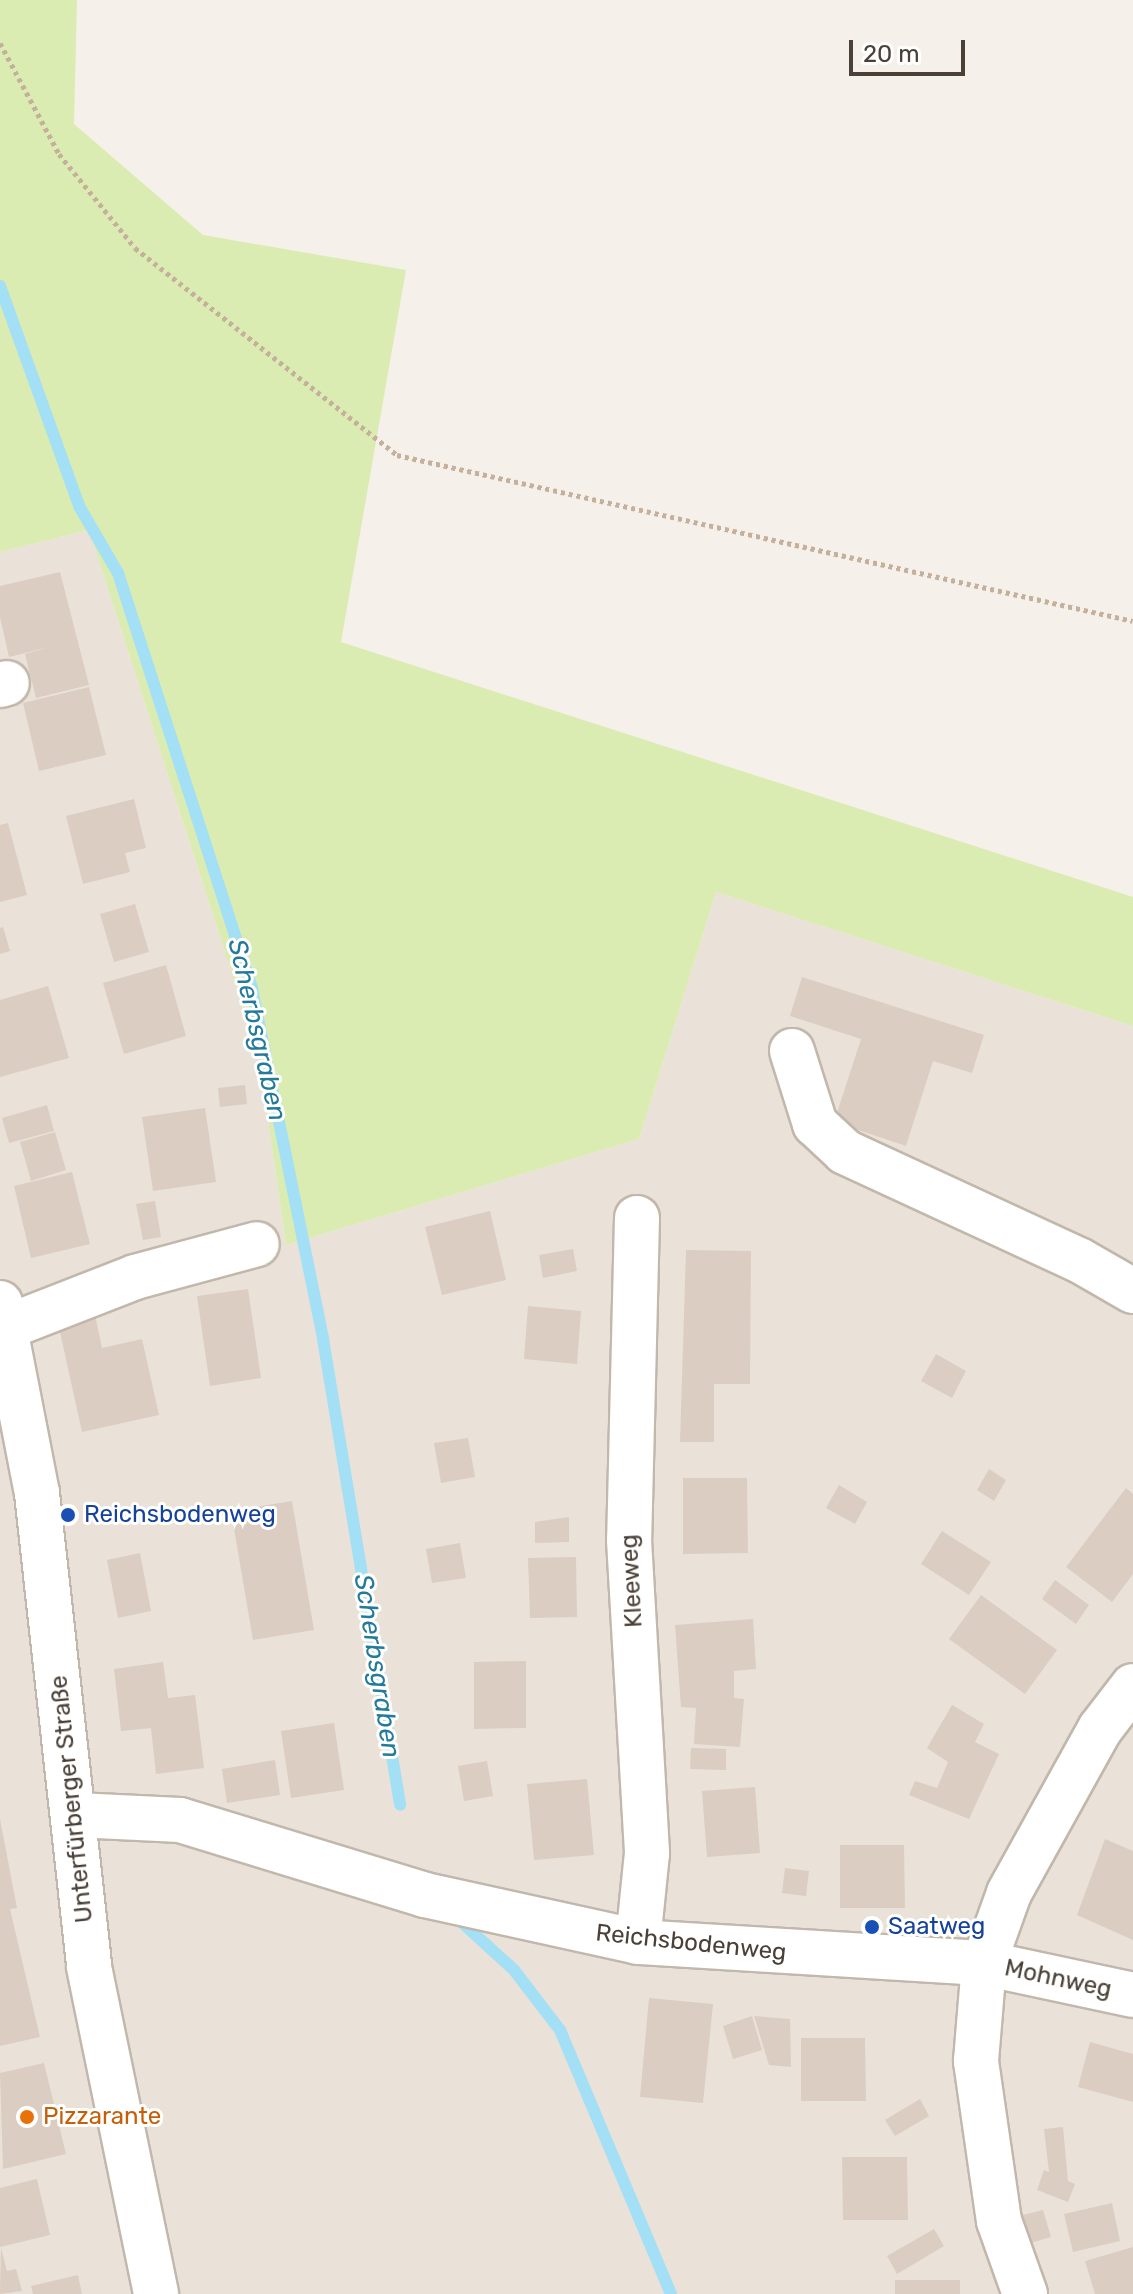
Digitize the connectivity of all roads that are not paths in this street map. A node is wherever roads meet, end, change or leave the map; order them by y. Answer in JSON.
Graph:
{"nodes":[{"id":1,"x":792,"y":1051,"type":"dead end"},
{"id":2,"x":637,"y":1218,"type":"dead end"},
{"id":3,"x":257,"y":1244,"type":"dead end"},
{"id":4,"x":1133,"y":1291,"type":"edge"},
{"id":5,"x":3,"y":1315,"type":"edge"},
{"id":6,"x":1133,"y":1686,"type":"edge"},
{"id":7,"x":76,"y":1815,"type":"junction"},
{"id":8,"x":638,"y":1942,"type":"junction"},
{"id":9,"x":984,"y":1963,"type":"junction"},
{"id":10,"x":1133,"y":1995,"type":"edge"},
{"id":11,"x":156,"y":2294,"type":"edge"},
{"id":12,"x":1025,"y":2294,"type":"edge"}],
"edges":[{"from":1,"to":4,"type":"street"},
{"from":2,"to":8,"type":"street","name":"Kleeweg"},
{"from":3,"to":5,"type":"street"},
{"from":5,"to":7,"type":"street","name":"Unterfürberger Straße"},
{"from":6,"to":9,"type":"street"},
{"from":7,"to":8,"type":"street","name":"Reichsbodenweg"},
{"from":7,"to":11,"type":"street","name":"Unterfürberger Straße"},
{"from":8,"to":9,"type":"street","name":"Reichsbodenweg"},
{"from":9,"to":10,"type":"street","name":"Mohnweg"},
{"from":9,"to":12,"type":"street"}]}
